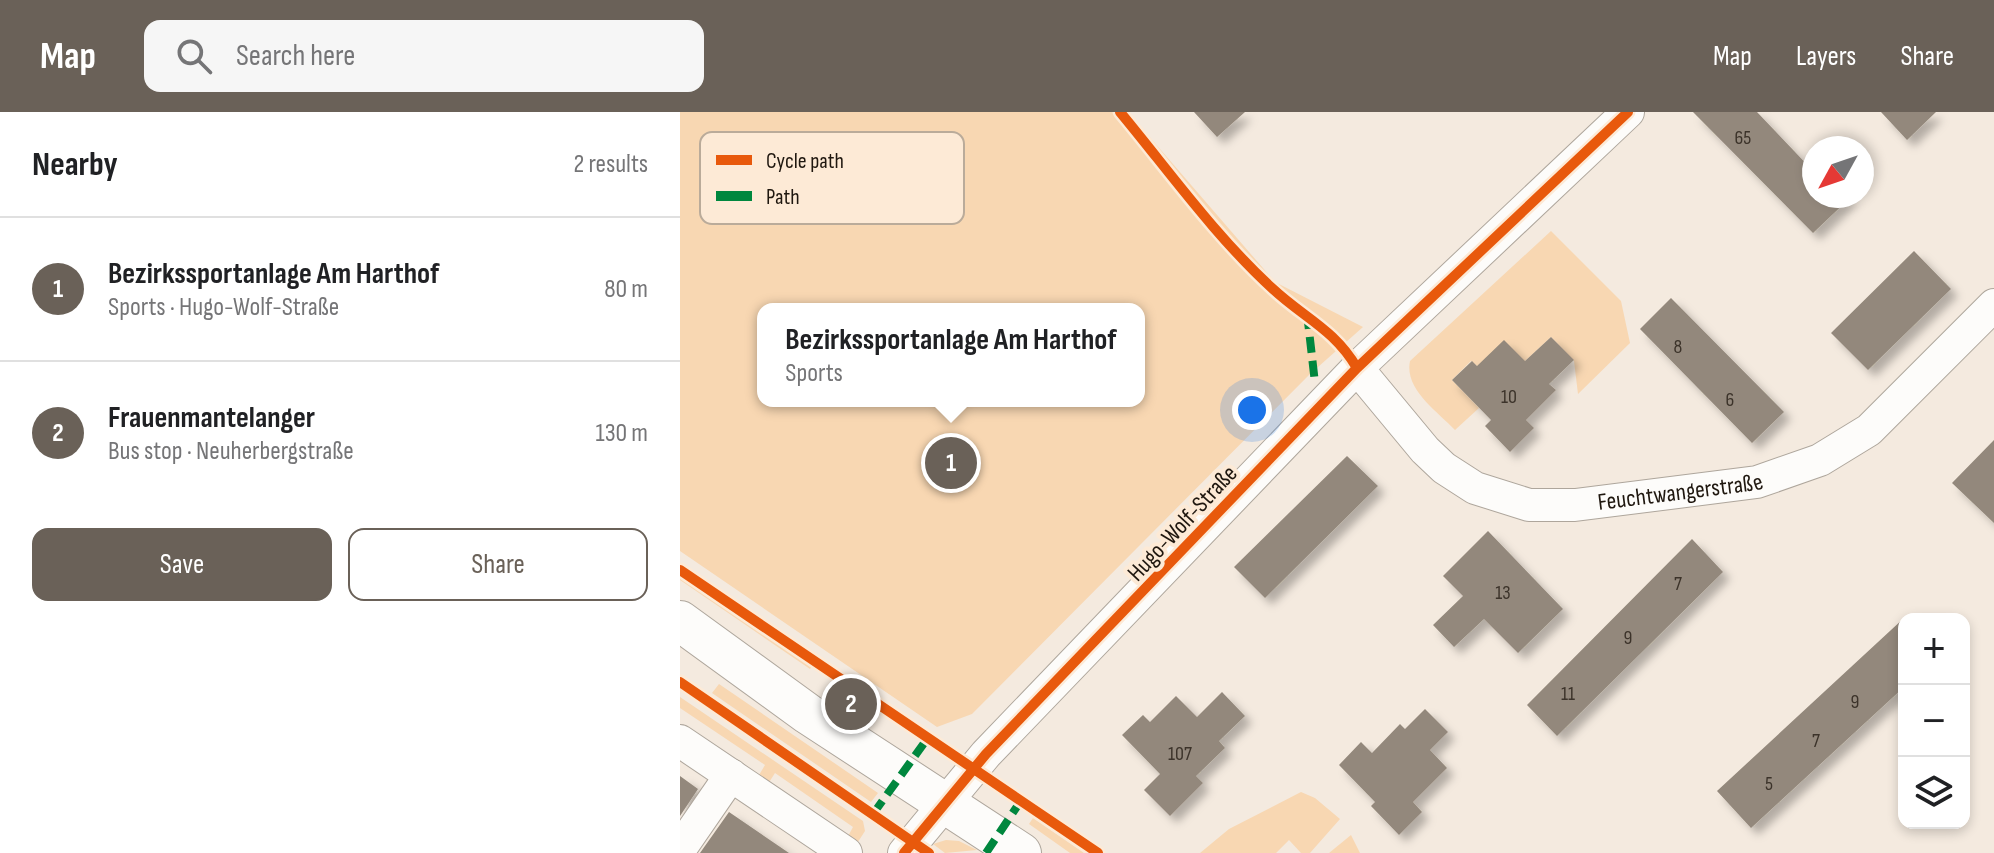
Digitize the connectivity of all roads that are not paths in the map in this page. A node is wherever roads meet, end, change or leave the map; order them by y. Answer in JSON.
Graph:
{"nodes":[{"id":1,"x":1628,"y":112,"type":"edge"},
{"id":2,"x":1994,"y":305,"type":"edge"},
{"id":3,"x":1357,"y":368,"type":"junction"},
{"id":4,"x":680,"y":621,"type":"edge"},
{"id":5,"x":680,"y":741,"type":"edge"},
{"id":6,"x":731,"y":775,"type":"junction"},
{"id":7,"x":946,"y":803,"type":"junction"},
{"id":8,"x":680,"y":849,"type":"edge"},
{"id":9,"x":846,"y":853,"type":"edge"},
{"id":10,"x":904,"y":853,"type":"edge"},
{"id":11,"x":1021,"y":853,"type":"edge"}],
"edges":[{"from":1,"to":3,"type":"street","name":"Hugo-Wolf-Straße"},
{"from":2,"to":3,"type":"street","name":"Feuchtwangerstraße"},
{"from":3,"to":7,"type":"street","name":"Hugo-Wolf-Straße"},
{"from":4,"to":7,"type":"main road"},
{"from":5,"to":6,"type":"street"},
{"from":6,"to":8,"type":"street"},
{"from":6,"to":9,"type":"street"},
{"from":7,"to":10,"type":"street","name":"Hugo-Wolf-Straße"},
{"from":7,"to":11,"type":"main road"}]}
